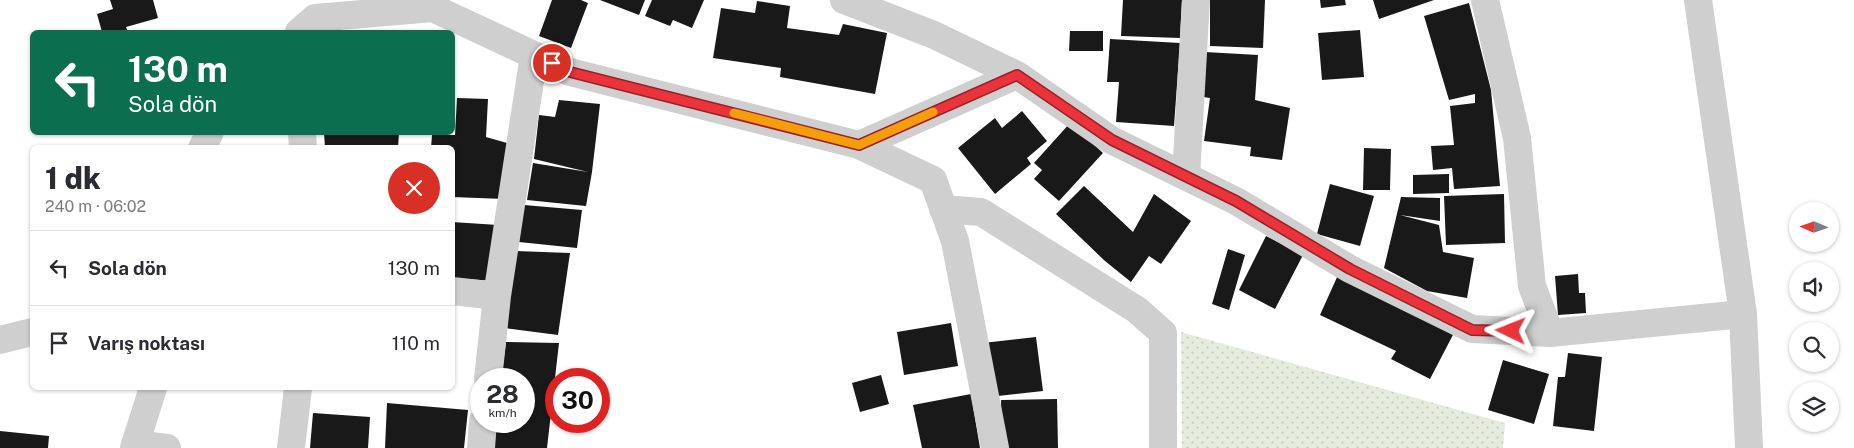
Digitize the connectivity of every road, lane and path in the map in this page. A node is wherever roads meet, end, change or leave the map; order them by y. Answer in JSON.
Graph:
{"nodes":[{"id":1,"x":844,"y":0,"type":"edge"},
{"id":2,"x":1196,"y":0,"type":"edge"},
{"id":3,"x":1485,"y":0,"type":"edge"},
{"id":4,"x":1698,"y":0,"type":"edge"},
{"id":5,"x":301,"y":30,"type":"edge"},
{"id":6,"x":534,"y":55,"type":"junction"},
{"id":7,"x":1017,"y":75,"type":"junction"},
{"id":8,"x":859,"y":145,"type":"junction"},
{"id":9,"x":1186,"y":176,"type":"junction"},
{"id":10,"x":943,"y":209,"type":"junction"},
{"id":11,"x":455,"y":291,"type":"edge"},
{"id":12,"x":497,"y":296,"type":"junction"},
{"id":13,"x":1743,"y":314,"type":"junction"},
{"id":14,"x":30,"y":332,"type":"edge"},
{"id":15,"x":1550,"y":333,"type":"junction"},
{"id":16,"x":0,"y":340,"type":"edge"},
{"id":17,"x":489,"y":368,"type":"edge"},
{"id":18,"x":152,"y":390,"type":"edge"},
{"id":19,"x":298,"y":390,"type":"edge"},
{"id":20,"x":483,"y":433,"type":"edge"},
{"id":21,"x":134,"y":446,"type":"edge"},
{"id":22,"x":167,"y":448,"type":"edge"},
{"id":23,"x":291,"y":448,"type":"edge"},
{"id":24,"x":481,"y":448,"type":"edge"},
{"id":25,"x":995,"y":448,"type":"edge"},
{"id":26,"x":1163,"y":448,"type":"edge"},
{"id":27,"x":1749,"y":448,"type":"edge"}],
"edges":[{"from":1,"to":7,"type":"street"},
{"from":2,"to":9,"type":"street"},
{"from":3,"to":15,"type":"street"},
{"from":4,"to":13,"type":"street"},
{"from":5,"to":6,"type":"street"},
{"from":6,"to":8,"type":"street"},
{"from":6,"to":12,"type":"street"},
{"from":7,"to":8,"type":"street"},
{"from":7,"to":9,"type":"street"},
{"from":8,"to":10,"type":"street"},
{"from":9,"to":15,"type":"street"},
{"from":10,"to":25,"type":"street"},
{"from":10,"to":26,"type":"street"},
{"from":11,"to":12,"type":"street"},
{"from":12,"to":17,"type":"street"},
{"from":13,"to":15,"type":"street"},
{"from":13,"to":27,"type":"street"},
{"from":14,"to":16,"type":"street"},
{"from":18,"to":21,"type":"street"},
{"from":19,"to":23,"type":"street"},
{"from":20,"to":24,"type":"street"},
{"from":21,"to":22,"type":"street"}]}
